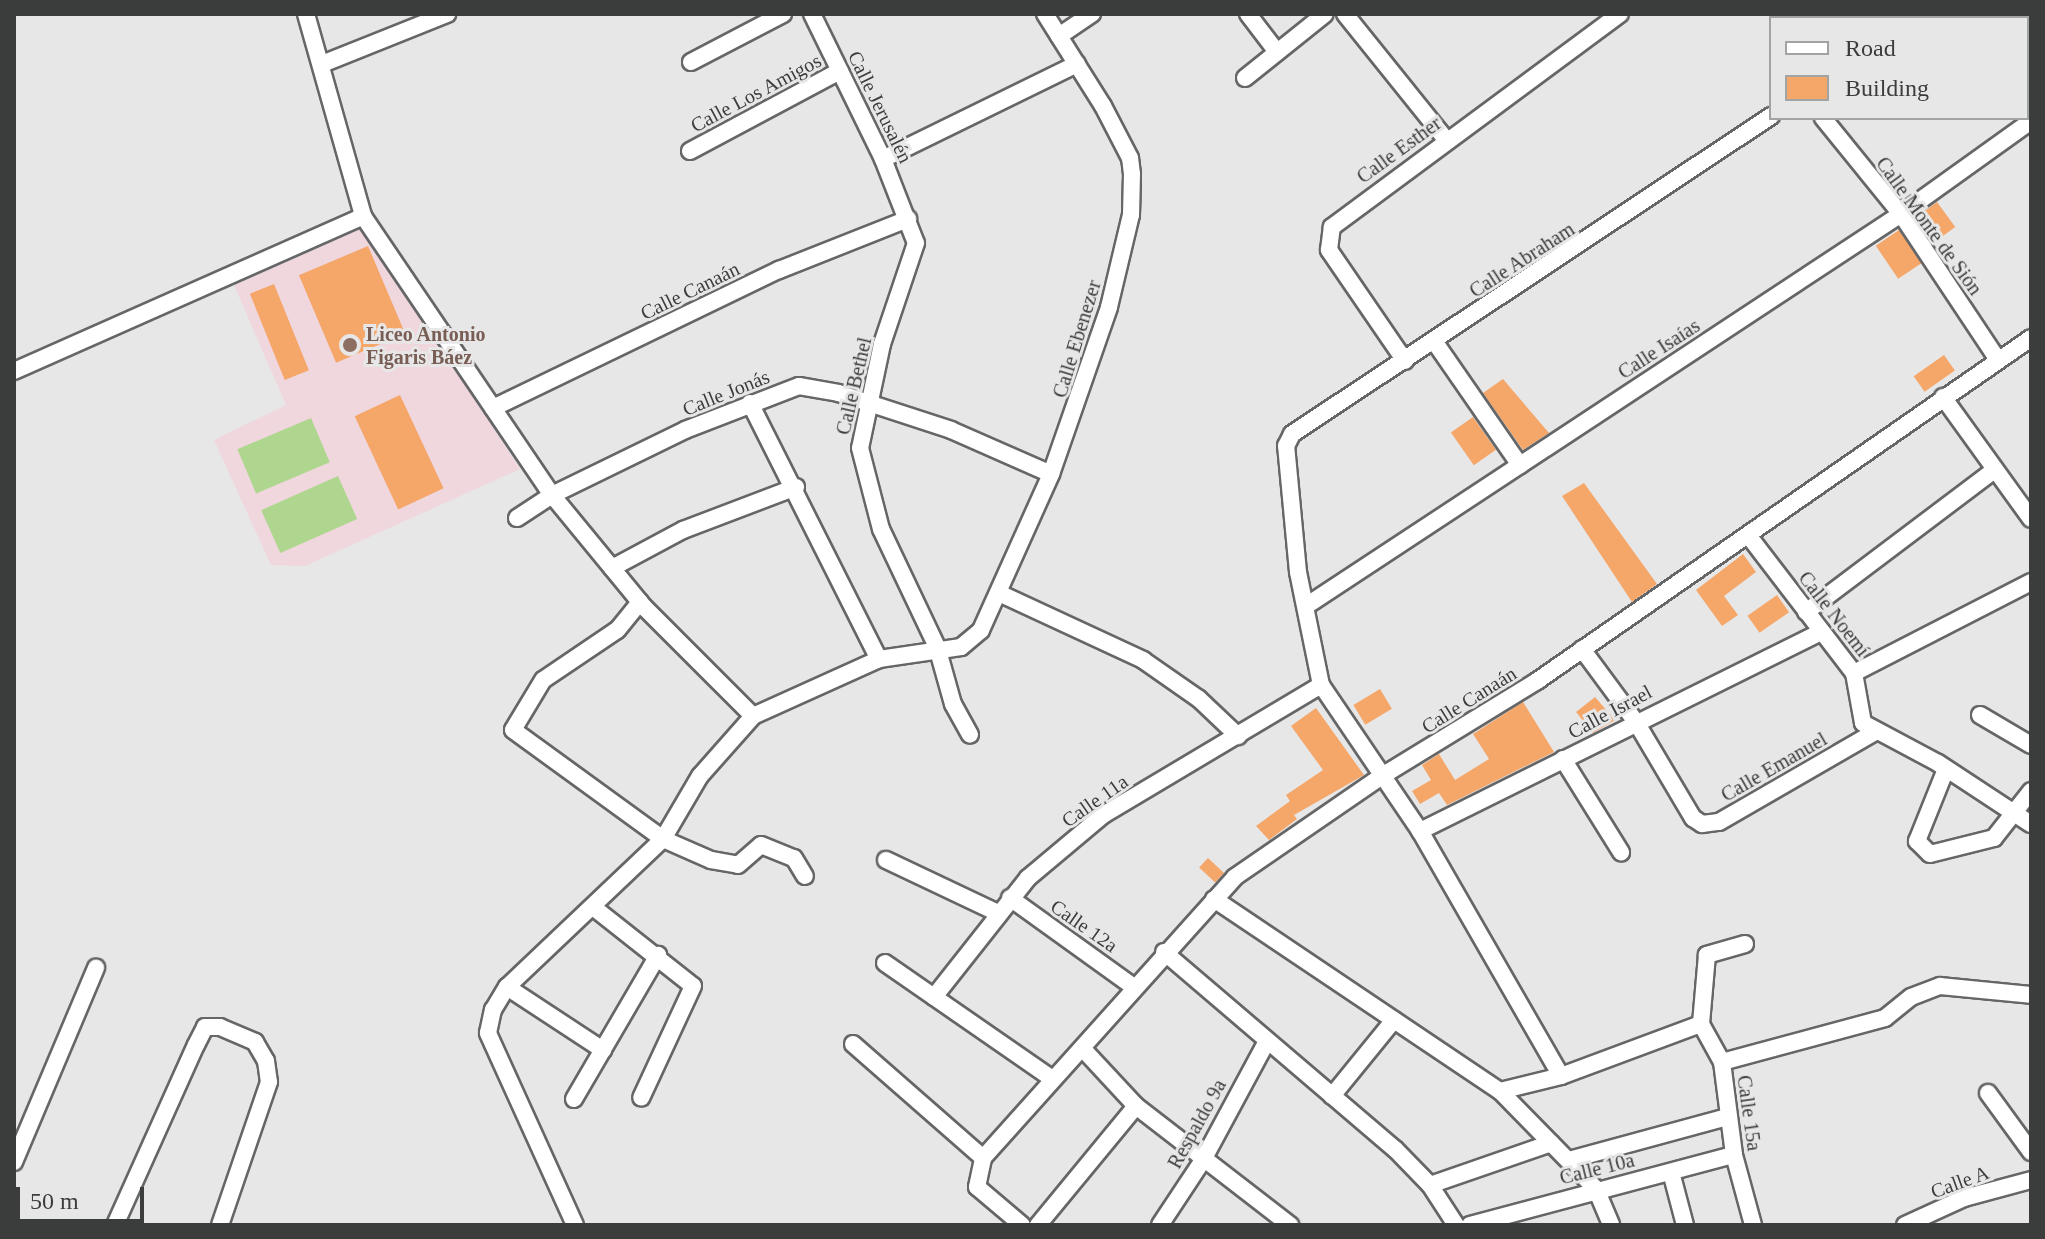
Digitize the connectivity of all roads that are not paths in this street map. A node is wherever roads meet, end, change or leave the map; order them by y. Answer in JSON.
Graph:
{"nodes":[{"id":1,"x":306,"y":14,"type":"edge"},
{"id":2,"x":447,"y":14,"type":"edge"},
{"id":3,"x":783,"y":14,"type":"edge"},
{"id":4,"x":812,"y":14,"type":"edge"},
{"id":5,"x":1045,"y":14,"type":"edge"},
{"id":6,"x":1092,"y":14,"type":"edge"},
{"id":7,"x":1248,"y":14,"type":"edge"},
{"id":8,"x":1325,"y":14,"type":"edge"},
{"id":9,"x":1345,"y":14,"type":"edge"},
{"id":10,"x":1620,"y":14,"type":"edge"},
{"id":11,"x":1059,"y":36,"type":"junction"},
{"id":12,"x":1277,"y":52,"type":"junction"},
{"id":13,"x":691,"y":62,"type":"dead end"},
{"id":14,"x":322,"y":64,"type":"junction"},
{"id":15,"x":1077,"y":64,"type":"junction"},
{"id":16,"x":840,"y":71,"type":"junction"},
{"id":17,"x":1245,"y":78,"type":"dead end"},
{"id":18,"x":1769,"y":117,"type":"edge"},
{"id":19,"x":1825,"y":120,"type":"edge"},
{"id":20,"x":2031,"y":121,"type":"edge"},
{"id":21,"x":1447,"y":141,"type":"junction"},
{"id":22,"x":690,"y":151,"type":"dead end"},
{"id":23,"x":883,"y":159,"type":"junction"},
{"id":24,"x":1901,"y":214,"type":"junction"},
{"id":25,"x":363,"y":216,"type":"junction"},
{"id":26,"x":908,"y":219,"type":"junction"},
{"id":27,"x":2031,"y":338,"type":"edge"},
{"id":28,"x":1434,"y":341,"type":"junction"},
{"id":29,"x":1998,"y":360,"type":"junction"},
{"id":30,"x":1405,"y":361,"type":"junction"},
{"id":31,"x":14,"y":371,"type":"edge"},
{"id":32,"x":1943,"y":397,"type":"junction"},
{"id":33,"x":750,"y":403,"type":"junction"},
{"id":34,"x":868,"y":403,"type":"junction"},
{"id":35,"x":493,"y":408,"type":"junction"},
{"id":36,"x":1520,"y":465,"type":"junction"},
{"id":37,"x":1993,"y":471,"type":"junction"},
{"id":38,"x":1051,"y":474,"type":"junction"},
{"id":39,"x":796,"y":487,"type":"junction"},
{"id":40,"x":552,"y":495,"type":"junction"},
{"id":41,"x":2029,"y":512,"type":"edge"},
{"id":42,"x":517,"y":518,"type":"dead end"},
{"id":43,"x":1748,"y":535,"type":"junction"},
{"id":44,"x":612,"y":568,"type":"junction"},
{"id":45,"x":2031,"y":582,"type":"edge"},
{"id":46,"x":1001,"y":594,"type":"junction"},
{"id":47,"x":640,"y":602,"type":"junction"},
{"id":48,"x":1306,"y":606,"type":"junction"},
{"id":49,"x":1806,"y":612,"type":"junction"},
{"id":50,"x":1821,"y":632,"type":"junction"},
{"id":51,"x":937,"y":647,"type":"junction"},
{"id":52,"x":1582,"y":649,"type":"junction"},
{"id":53,"x":879,"y":659,"type":"junction"},
{"id":54,"x":1854,"y":673,"type":"junction"},
{"id":55,"x":1321,"y":685,"type":"junction"},
{"id":56,"x":1980,"y":715,"type":"dead end"},
{"id":57,"x":753,"y":716,"type":"junction"},
{"id":58,"x":1636,"y":722,"type":"junction"},
{"id":59,"x":1873,"y":733,"type":"junction"},
{"id":60,"x":970,"y":735,"type":"dead end"},
{"id":61,"x":1238,"y":736,"type":"junction"},
{"id":62,"x":2031,"y":745,"type":"edge"},
{"id":63,"x":1563,"y":759,"type":"junction"},
{"id":64,"x":1946,"y":769,"type":"junction"},
{"id":65,"x":1382,"y":776,"type":"junction"},
{"id":66,"x":2031,"y":791,"type":"edge"},
{"id":67,"x":2013,"y":817,"type":"junction"},
{"id":68,"x":2031,"y":824,"type":"edge"},
{"id":69,"x":1420,"y":831,"type":"junction"},
{"id":70,"x":663,"y":839,"type":"junction"},
{"id":71,"x":1621,"y":852,"type":"dead end"},
{"id":72,"x":886,"y":860,"type":"dead end"},
{"id":73,"x":805,"y":876,"type":"dead end"},
{"id":74,"x":1010,"y":898,"type":"junction"},
{"id":75,"x":1214,"y":899,"type":"junction"},
{"id":76,"x":593,"y":907,"type":"junction"},
{"id":77,"x":998,"y":913,"type":"junction"},
{"id":78,"x":1745,"y":944,"type":"dead end"},
{"id":79,"x":1164,"y":952,"type":"junction"},
{"id":80,"x":658,"y":955,"type":"junction"},
{"id":81,"x":885,"y":963,"type":"dead end"},
{"id":82,"x":96,"y":968,"type":"dead end"},
{"id":83,"x":507,"y":987,"type":"junction"},
{"id":84,"x":1134,"y":987,"type":"junction"},
{"id":85,"x":2031,"y":995,"type":"edge"},
{"id":86,"x":934,"y":997,"type":"junction"},
{"id":87,"x":1394,"y":1020,"type":"junction"},
{"id":88,"x":1701,"y":1024,"type":"junction"},
{"id":89,"x":1267,"y":1041,"type":"junction"},
{"id":90,"x":853,"y":1044,"type":"dead end"},
{"id":91,"x":1083,"y":1049,"type":"junction"},
{"id":92,"x":603,"y":1050,"type":"junction"},
{"id":93,"x":1722,"y":1062,"type":"junction"},
{"id":94,"x":1561,"y":1076,"type":"junction"},
{"id":95,"x":1051,"y":1078,"type":"junction"},
{"id":96,"x":1500,"y":1091,"type":"junction"},
{"id":97,"x":1988,"y":1093,"type":"dead end"},
{"id":98,"x":1332,"y":1096,"type":"junction"},
{"id":99,"x":641,"y":1098,"type":"dead end"},
{"id":100,"x":574,"y":1099,"type":"dead end"},
{"id":101,"x":1136,"y":1106,"type":"junction"},
{"id":102,"x":1727,"y":1117,"type":"junction"},
{"id":103,"x":1551,"y":1143,"type":"junction"},
{"id":104,"x":2031,"y":1152,"type":"edge"},
{"id":105,"x":1734,"y":1155,"type":"junction"},
{"id":106,"x":983,"y":1158,"type":"junction"},
{"id":107,"x":1203,"y":1160,"type":"junction"},
{"id":108,"x":1569,"y":1160,"type":"junction"},
{"id":109,"x":14,"y":1162,"type":"edge"},
{"id":110,"x":1671,"y":1172,"type":"junction"},
{"id":111,"x":2031,"y":1180,"type":"edge"},
{"id":112,"x":1430,"y":1185,"type":"junction"},
{"id":113,"x":1596,"y":1189,"type":"junction"},
{"id":114,"x":115,"y":1225,"type":"edge"},
{"id":115,"x":220,"y":1225,"type":"edge"},
{"id":116,"x":575,"y":1225,"type":"edge"},
{"id":117,"x":1022,"y":1225,"type":"edge"},
{"id":118,"x":1038,"y":1225,"type":"edge"},
{"id":119,"x":1160,"y":1225,"type":"edge"},
{"id":120,"x":1290,"y":1225,"type":"edge"},
{"id":121,"x":1456,"y":1225,"type":"edge"},
{"id":122,"x":1470,"y":1225,"type":"edge"},
{"id":123,"x":1611,"y":1225,"type":"edge"},
{"id":124,"x":1685,"y":1225,"type":"edge"},
{"id":125,"x":1753,"y":1225,"type":"edge"},
{"id":126,"x":1905,"y":1225,"type":"edge"}],
"edges":[{"from":1,"to":14,"type":"street"},
{"from":2,"to":14,"type":"street"},
{"from":3,"to":13,"type":"street"},
{"from":4,"to":16,"type":"street","name":"Calle Jerusalén"},
{"from":5,"to":11,"type":"street","name":"Calle Ebenezer"},
{"from":6,"to":11,"type":"street"},
{"from":7,"to":12,"type":"street"},
{"from":8,"to":12,"type":"street"},
{"from":9,"to":21,"type":"street"},
{"from":10,"to":21,"type":"street","name":"Calle Esther"},
{"from":11,"to":15,"type":"street","name":"Calle Ebenezer"},
{"from":12,"to":17,"type":"street"},
{"from":14,"to":25,"type":"street"},
{"from":15,"to":23,"type":"street"},
{"from":15,"to":38,"type":"street","name":"Calle Ebenezer"},
{"from":16,"to":22,"type":"street","name":"Calle Los Amigos"},
{"from":16,"to":23,"type":"street","name":"Calle Jerusalén"},
{"from":18,"to":28,"type":"street","name":"Calle Abraham"},
{"from":19,"to":24,"type":"street","name":"Calle Monte de Sión"},
{"from":20,"to":24,"type":"street","name":"Calle Isaías"},
{"from":21,"to":30,"type":"street","name":"Calle Esther"},
{"from":23,"to":26,"type":"street","name":"Calle Jerusalén"},
{"from":24,"to":29,"type":"street","name":"Calle Monte de Sión"},
{"from":24,"to":36,"type":"street","name":"Calle Isaías"},
{"from":25,"to":31,"type":"street"},
{"from":25,"to":35,"type":"street"},
{"from":26,"to":34,"type":"street","name":"Calle Bethel"},
{"from":26,"to":35,"type":"street","name":"Calle Canaán"},
{"from":27,"to":29,"type":"street","name":"Calle Canaán"},
{"from":28,"to":30,"type":"street","name":"Calle Abraham"},
{"from":28,"to":36,"type":"street"},
{"from":29,"to":32,"type":"street","name":"Calle Canaán"},
{"from":30,"to":48,"type":"street","name":"Calle Abraham"},
{"from":32,"to":37,"type":"street"},
{"from":32,"to":43,"type":"street","name":"Calle Canaán"},
{"from":33,"to":34,"type":"street","name":"Calle Jonás"},
{"from":33,"to":39,"type":"street"},
{"from":33,"to":40,"type":"street","name":"Calle Jonás"},
{"from":34,"to":38,"type":"street","name":"Calle Jonás"},
{"from":34,"to":51,"type":"street","name":"Calle Bethel"},
{"from":35,"to":40,"type":"street"},
{"from":36,"to":48,"type":"street","name":"Calle Isaías"},
{"from":37,"to":41,"type":"street"},
{"from":37,"to":49,"type":"street"},
{"from":38,"to":46,"type":"street","name":"Calle Ebenezer"},
{"from":39,"to":44,"type":"street"},
{"from":39,"to":53,"type":"street"},
{"from":40,"to":42,"type":"street","name":"Calle Jonás"},
{"from":40,"to":44,"type":"street"},
{"from":43,"to":49,"type":"street","name":"Calle Noemí"},
{"from":43,"to":52,"type":"street","name":"Calle Canaán"},
{"from":44,"to":47,"type":"street"},
{"from":45,"to":54,"type":"street"},
{"from":46,"to":51,"type":"street","name":"Calle Ebenezer"},
{"from":46,"to":61,"type":"street"},
{"from":47,"to":57,"type":"street"},
{"from":47,"to":70,"type":"street"},
{"from":48,"to":55,"type":"street"},
{"from":49,"to":50,"type":"street","name":"Calle Noemí"},
{"from":50,"to":54,"type":"street","name":"Calle Noemí"},
{"from":50,"to":58,"type":"street","name":"Calle Israel"},
{"from":51,"to":53,"type":"street"},
{"from":51,"to":60,"type":"street","name":"Calle Bethel"},
{"from":52,"to":58,"type":"street"},
{"from":52,"to":65,"type":"street","name":"Calle Canaán"},
{"from":53,"to":57,"type":"street"},
{"from":54,"to":59,"type":"street","name":"Calle Noemí"},
{"from":55,"to":61,"type":"street","name":"Calle 11a"},
{"from":55,"to":65,"type":"street"},
{"from":56,"to":62,"type":"street"},
{"from":57,"to":70,"type":"street"},
{"from":58,"to":59,"type":"street","name":"Calle Emanuel"},
{"from":58,"to":63,"type":"street","name":"Calle Israel"},
{"from":59,"to":64,"type":"street"},
{"from":61,"to":74,"type":"street","name":"Calle 11a"},
{"from":63,"to":69,"type":"street","name":"Calle Israel"},
{"from":63,"to":71,"type":"street"},
{"from":64,"to":67,"type":"street"},
{"from":64,"to":67,"type":"street"},
{"from":65,"to":69,"type":"street"},
{"from":65,"to":75,"type":"street","name":"Calle Canaán"},
{"from":66,"to":67,"type":"street"},
{"from":67,"to":68,"type":"street"},
{"from":69,"to":94,"type":"street"},
{"from":70,"to":73,"type":"street"},
{"from":70,"to":76,"type":"street"},
{"from":72,"to":77,"type":"street"},
{"from":74,"to":77,"type":"street","name":"Calle 11a"},
{"from":74,"to":84,"type":"street","name":"Calle 12a"},
{"from":75,"to":79,"type":"street","name":"Calle Canaán"},
{"from":75,"to":87,"type":"street"},
{"from":76,"to":80,"type":"street"},
{"from":76,"to":83,"type":"street"},
{"from":77,"to":86,"type":"street","name":"Calle 11a"},
{"from":78,"to":88,"type":"street"},
{"from":79,"to":84,"type":"street","name":"Calle Canaán"},
{"from":79,"to":89,"type":"street"},
{"from":80,"to":92,"type":"street"},
{"from":80,"to":99,"type":"street"},
{"from":81,"to":86,"type":"street"},
{"from":82,"to":109,"type":"street"},
{"from":83,"to":92,"type":"street"},
{"from":83,"to":116,"type":"street"},
{"from":84,"to":91,"type":"street","name":"Calle Canaán"},
{"from":85,"to":93,"type":"street"},
{"from":86,"to":95,"type":"street"},
{"from":87,"to":96,"type":"street"},
{"from":87,"to":98,"type":"street"},
{"from":88,"to":93,"type":"street","name":"Calle 15a"},
{"from":88,"to":94,"type":"street"},
{"from":89,"to":98,"type":"street"},
{"from":89,"to":107,"type":"street","name":"Respaldo 9a"},
{"from":90,"to":106,"type":"street"},
{"from":91,"to":95,"type":"street","name":"Calle Canaán"},
{"from":91,"to":101,"type":"street"},
{"from":92,"to":100,"type":"street"},
{"from":93,"to":102,"type":"street","name":"Calle 15a"},
{"from":94,"to":96,"type":"street"},
{"from":95,"to":106,"type":"street","name":"Calle Canaán"},
{"from":96,"to":103,"type":"street"},
{"from":97,"to":104,"type":"street"},
{"from":98,"to":112,"type":"street"},
{"from":101,"to":107,"type":"street"},
{"from":101,"to":118,"type":"street"},
{"from":102,"to":105,"type":"street","name":"Calle 15a"},
{"from":102,"to":108,"type":"street"},
{"from":103,"to":108,"type":"street"},
{"from":103,"to":112,"type":"street"},
{"from":105,"to":110,"type":"street","name":"Calle 10a"},
{"from":105,"to":125,"type":"street","name":"Calle 15a"},
{"from":106,"to":117,"type":"street"},
{"from":107,"to":119,"type":"street","name":"Respaldo 9a"},
{"from":107,"to":120,"type":"street"},
{"from":108,"to":113,"type":"street"},
{"from":110,"to":113,"type":"street","name":"Calle 10a"},
{"from":110,"to":124,"type":"street"},
{"from":111,"to":126,"type":"street","name":"Calle A"},
{"from":112,"to":121,"type":"street"},
{"from":113,"to":122,"type":"street","name":"Calle 10a"},
{"from":113,"to":123,"type":"street"},
{"from":114,"to":115,"type":"street"}]}
